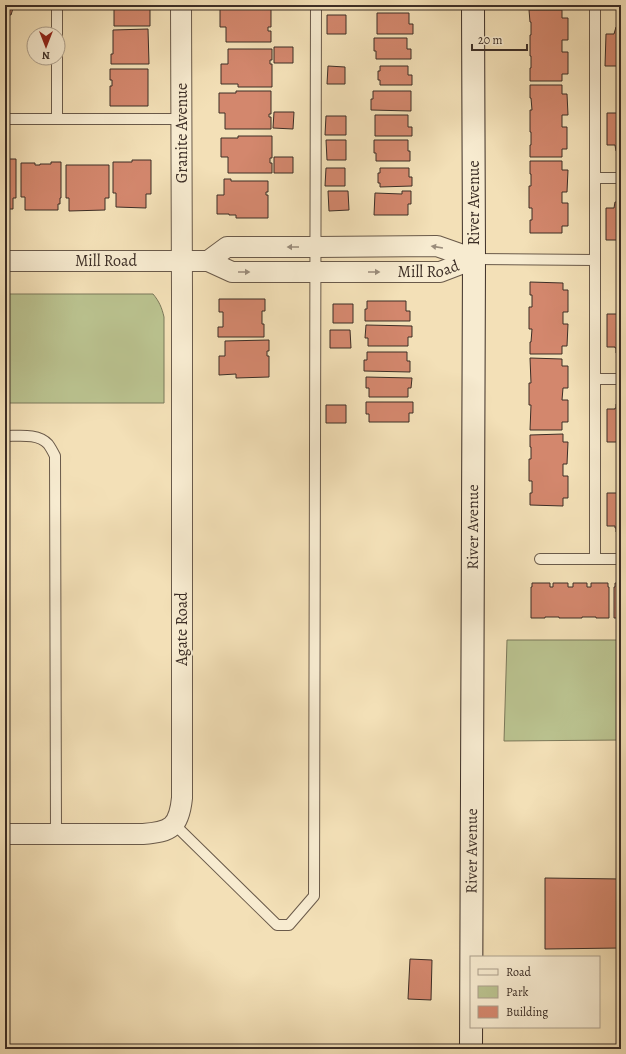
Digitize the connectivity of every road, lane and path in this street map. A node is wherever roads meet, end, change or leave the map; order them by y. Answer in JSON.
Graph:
{"nodes":[{"id":1,"x":56,"y":5,"type":"edge"},
{"id":2,"x":181,"y":5,"type":"edge"},
{"id":3,"x":316,"y":5,"type":"edge"},
{"id":4,"x":473,"y":5,"type":"edge"},
{"id":5,"x":595,"y":5,"type":"edge"},
{"id":6,"x":57,"y":26,"type":"edge"},
{"id":7,"x":57,"y":66,"type":"edge"},
{"id":8,"x":57,"y":119,"type":"junction"},
{"id":9,"x":182,"y":119,"type":"junction"},
{"id":10,"x":5,"y":120,"type":"edge"},
{"id":11,"x":595,"y":178,"type":"junction"},
{"id":12,"x":621,"y":178,"type":"edge"},
{"id":13,"x":316,"y":247,"type":"junction"},
{"id":14,"x":474,"y":259,"type":"junction"},
{"id":15,"x":182,"y":260,"type":"junction"},
{"id":16,"x":595,"y":260,"type":"junction"},
{"id":17,"x":5,"y":261,"type":"edge"},
{"id":18,"x":208,"y":261,"type":"junction"},
{"id":19,"x":316,"y":272,"type":"junction"},
{"id":20,"x":595,"y":379,"type":"junction"},
{"id":21,"x":621,"y":379,"type":"edge"},
{"id":22,"x":5,"y":436,"type":"edge"},
{"id":23,"x":540,"y":559,"type":"dead end"},
{"id":24,"x":595,"y":559,"type":"junction"},
{"id":25,"x":621,"y":559,"type":"edge"},
{"id":26,"x":174,"y":824,"type":"junction"},
{"id":27,"x":5,"y":834,"type":"edge"},
{"id":28,"x":56,"y":834,"type":"junction"},
{"id":29,"x":471,"y":956,"type":"edge"},
{"id":30,"x":471,"y":1028,"type":"edge"},
{"id":31,"x":471,"y":1049,"type":"edge"}],
"edges":[{"from":1,"to":6,"type":"lane"},
{"from":2,"to":9,"type":"street","name":"Granite Avenue"},
{"from":3,"to":13,"type":"lane"},
{"from":4,"to":14,"type":"street","name":"River Avenue"},
{"from":5,"to":11,"type":"lane"},
{"from":7,"to":8,"type":"lane"},
{"from":8,"to":9,"type":"lane"},
{"from":8,"to":10,"type":"lane"},
{"from":9,"to":15,"type":"street","name":"Granite Avenue"},
{"from":11,"to":12,"type":"lane"},
{"from":11,"to":16,"type":"lane"},
{"from":14,"to":13,"type":"street","name":"Mill Road","one_way":true},
{"from":13,"to":18,"type":"street","name":"Mill Road","one_way":true},
{"from":13,"to":19,"type":"lane"},
{"from":14,"to":16,"type":"lane"},
{"from":19,"to":14,"type":"street","name":"Mill Road","one_way":true},
{"from":14,"to":29,"type":"street","name":"River Avenue"},
{"from":15,"to":17,"type":"street","name":"Mill Road"},
{"from":15,"to":18,"type":"street","name":"Mill Road"},
{"from":15,"to":26,"type":"street","name":"Agate Road"},
{"from":16,"to":20,"type":"lane"},
{"from":18,"to":19,"type":"street","name":"Mill Road","one_way":true},
{"from":19,"to":26,"type":"lane"},
{"from":20,"to":21,"type":"lane"},
{"from":20,"to":24,"type":"lane"},
{"from":22,"to":28,"type":"lane"},
{"from":23,"to":24,"type":"lane"},
{"from":24,"to":25,"type":"lane"},
{"from":26,"to":28,"type":"street"},
{"from":27,"to":28,"type":"street"},
{"from":30,"to":31,"type":"street","name":"River Avenue"}]}
